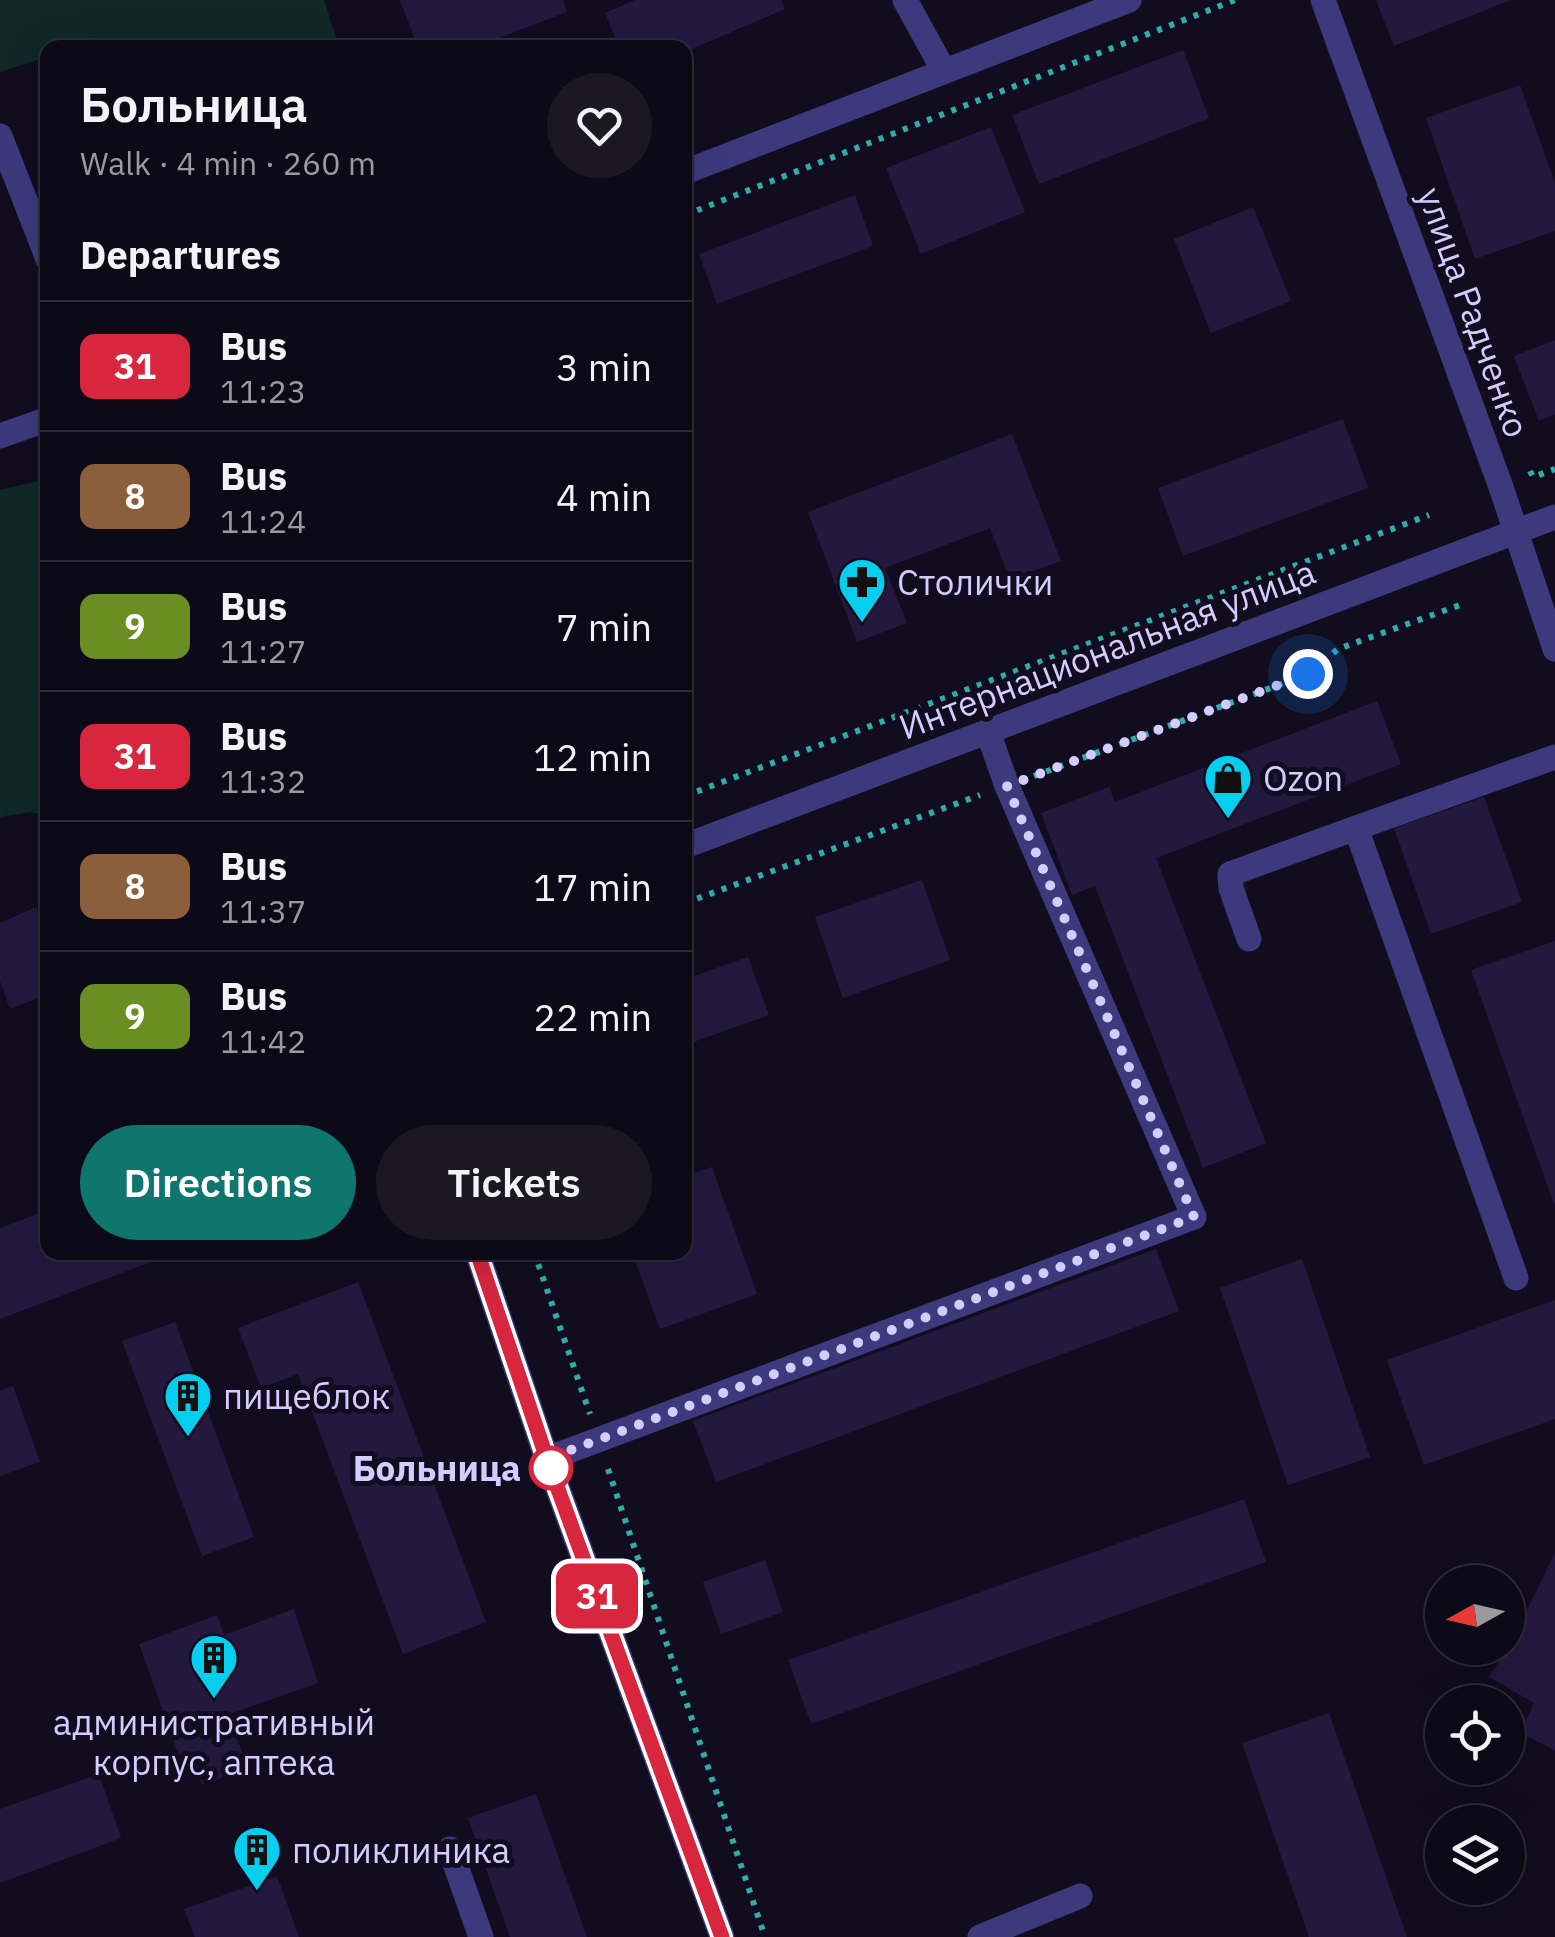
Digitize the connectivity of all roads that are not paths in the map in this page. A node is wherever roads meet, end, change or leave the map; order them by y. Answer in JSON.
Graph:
{"nodes":[{"id":1,"x":905,"y":0,"type":"edge"},
{"id":2,"x":1128,"y":0,"type":"edge"},
{"id":3,"x":1323,"y":0,"type":"edge"},
{"id":4,"x":944,"y":72,"type":"junction"},
{"id":5,"x":0,"y":136,"type":"edge"},
{"id":6,"x":692,"y":169,"type":"edge"},
{"id":7,"x":40,"y":238,"type":"edge"},
{"id":8,"x":40,"y":422,"type":"edge"},
{"id":9,"x":0,"y":436,"type":"edge"},
{"id":10,"x":1555,"y":517,"type":"edge"},
{"id":11,"x":1515,"y":532,"type":"junction"},
{"id":12,"x":1555,"y":649,"type":"edge"},
{"id":13,"x":988,"y":732,"type":"junction"},
{"id":14,"x":1555,"y":757,"type":"edge"},
{"id":15,"x":1356,"y":828,"type":"junction"},
{"id":16,"x":692,"y":843,"type":"edge"},
{"id":17,"x":1248,"y":939,"type":"dead end"},
{"id":18,"x":480,"y":1260,"type":"edge"},
{"id":19,"x":1516,"y":1278,"type":"dead end"},
{"id":20,"x":547,"y":1459,"type":"junction"},
{"id":21,"x":450,"y":1850,"type":"dead end"},
{"id":22,"x":1080,"y":1896,"type":"dead end"},
{"id":23,"x":481,"y":1937,"type":"edge"},
{"id":24,"x":722,"y":1937,"type":"edge"},
{"id":25,"x":980,"y":1937,"type":"edge"}],
"edges":[{"from":1,"to":4,"type":"street"},
{"from":2,"to":4,"type":"street"},
{"from":3,"to":11,"type":"street","name":"улица Радченко"},
{"from":4,"to":6,"type":"street"},
{"from":5,"to":7,"type":"street"},
{"from":8,"to":9,"type":"street"},
{"from":10,"to":11,"type":"street","name":"Интернациональная улица"},
{"from":11,"to":12,"type":"street","name":"улица Радченко"},
{"from":11,"to":13,"type":"street","name":"Интернациональная улица"},
{"from":13,"to":16,"type":"street","name":"Интернациональная улица"},
{"from":13,"to":20,"type":"street"},
{"from":14,"to":15,"type":"street"},
{"from":15,"to":17,"type":"street"},
{"from":15,"to":19,"type":"street"},
{"from":18,"to":20,"type":"street"},
{"from":20,"to":24,"type":"street"},
{"from":21,"to":23,"type":"street"},
{"from":22,"to":25,"type":"street"}]}
